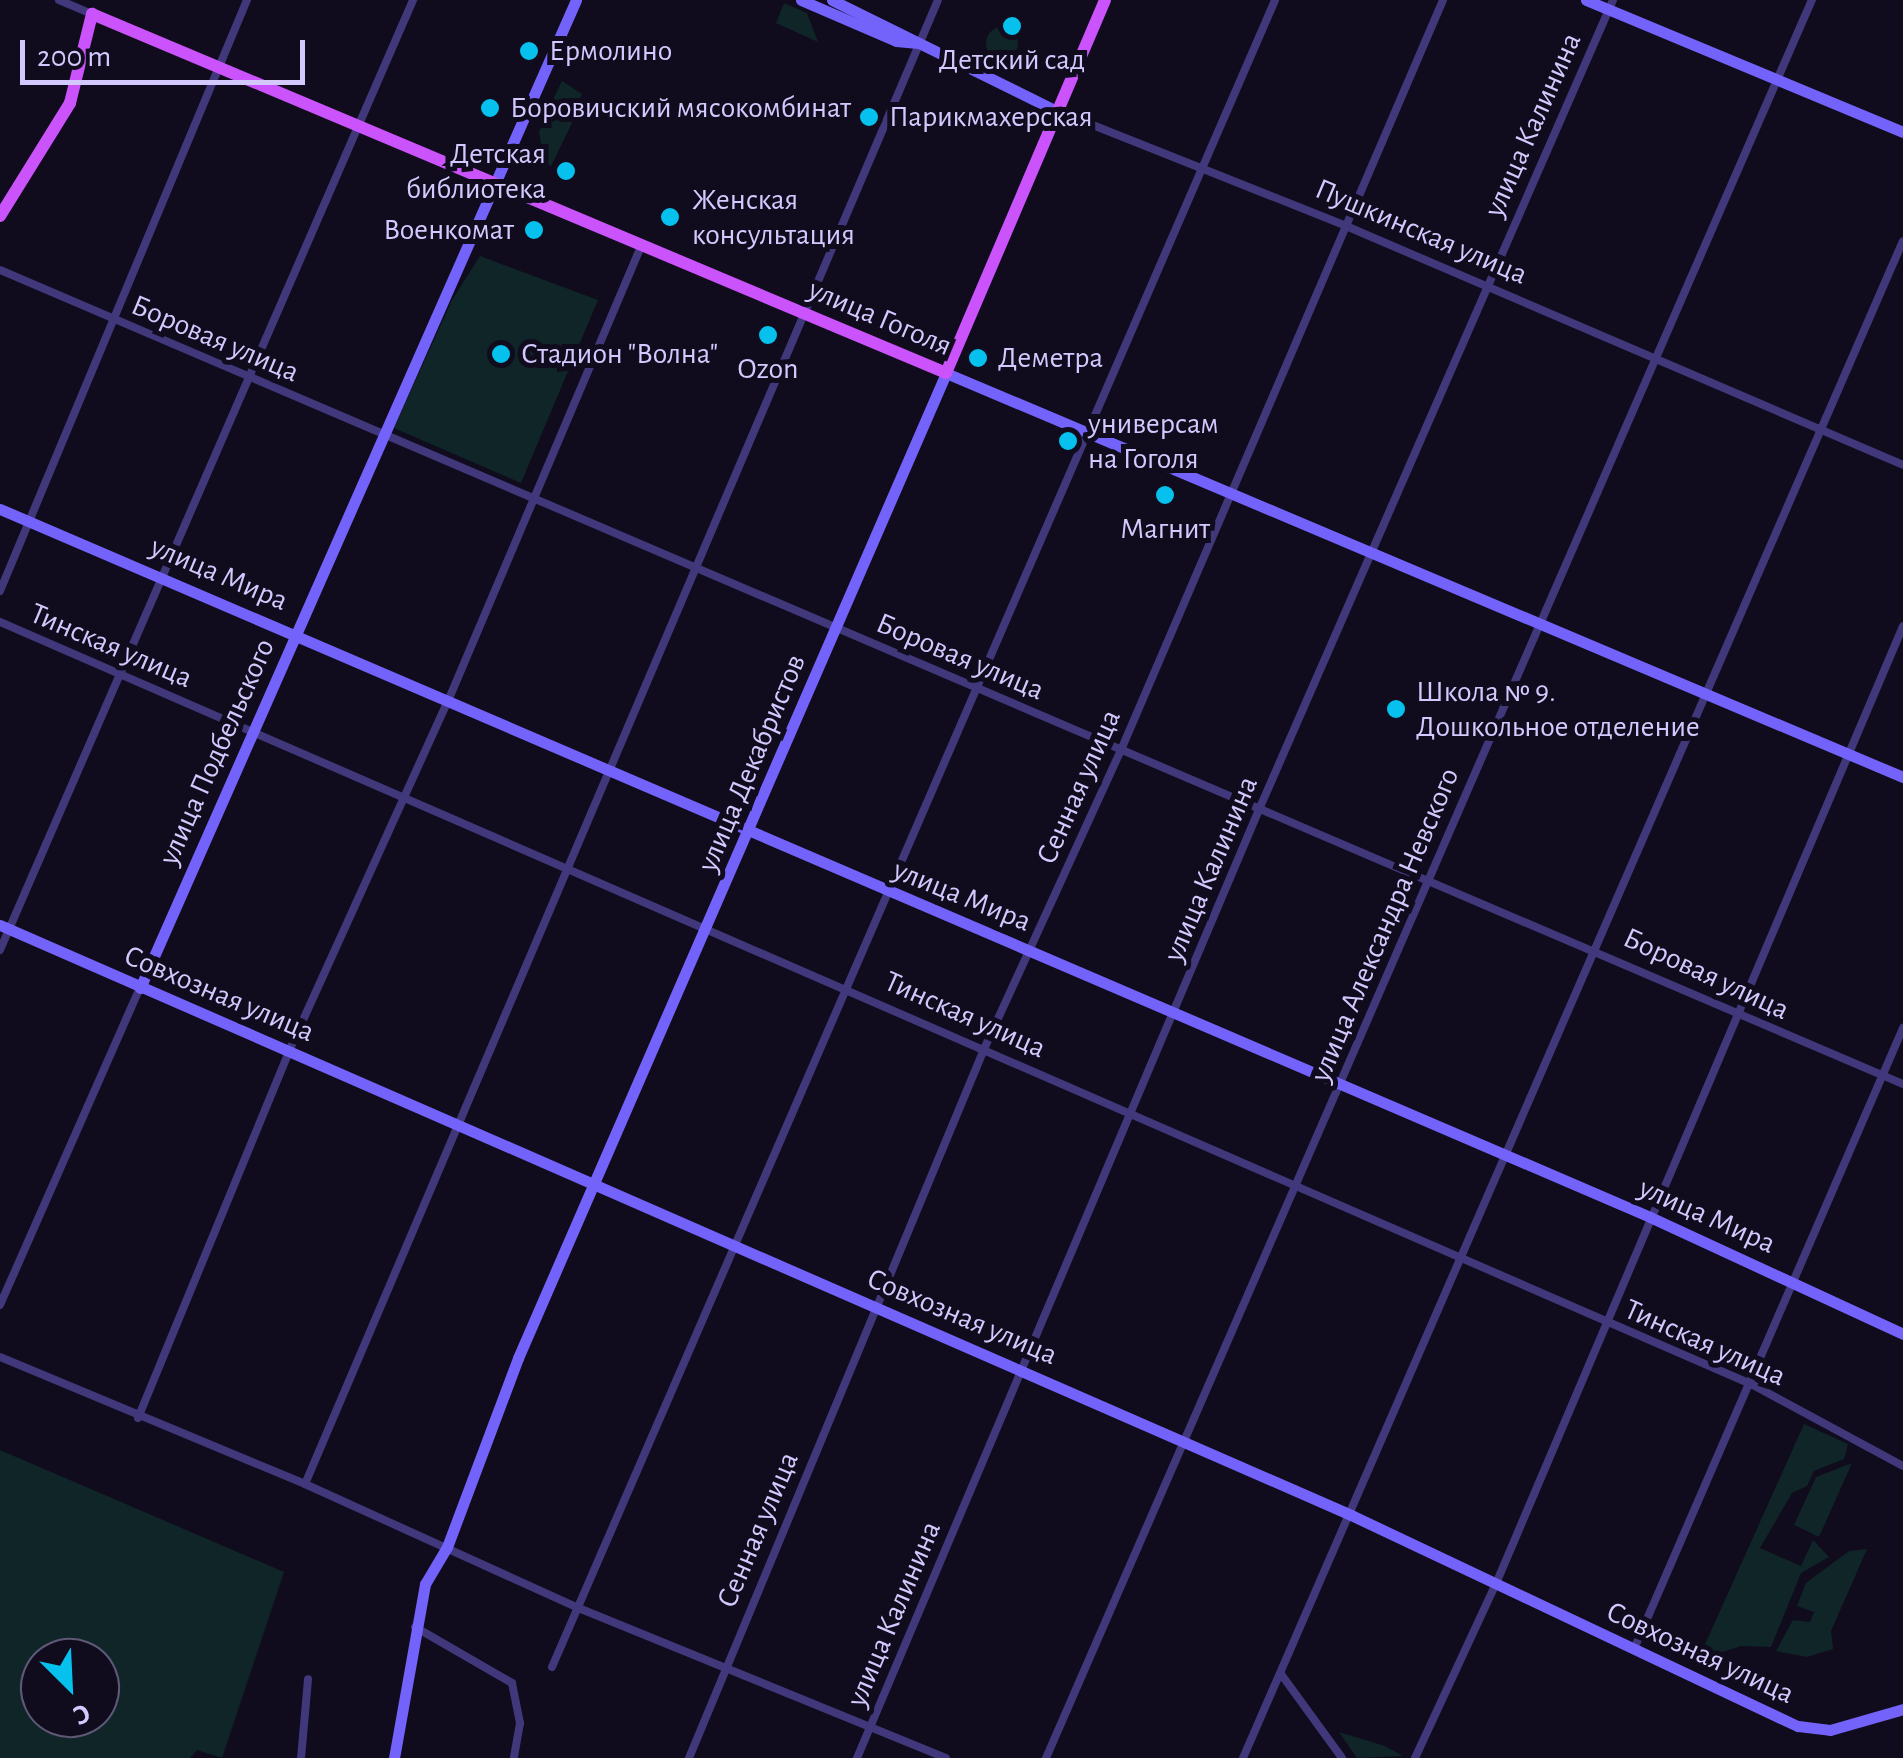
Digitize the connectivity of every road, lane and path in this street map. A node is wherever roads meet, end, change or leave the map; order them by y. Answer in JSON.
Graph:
{"nodes":[{"id":1,"x":59,"y":0,"type":"edge"},
{"id":2,"x":247,"y":0,"type":"edge"},
{"id":3,"x":413,"y":0,"type":"edge"},
{"id":4,"x":576,"y":0,"type":"edge"},
{"id":5,"x":801,"y":0,"type":"edge"},
{"id":6,"x":832,"y":0,"type":"edge"},
{"id":7,"x":938,"y":0,"type":"edge"},
{"id":8,"x":1105,"y":0,"type":"edge"},
{"id":9,"x":1275,"y":0,"type":"edge"},
{"id":10,"x":1443,"y":0,"type":"edge"},
{"id":11,"x":1586,"y":0,"type":"edge"},
{"id":12,"x":1812,"y":0,"type":"edge"},
{"id":13,"x":1610,"y":5,"type":"edge"},
{"id":14,"x":93,"y":7,"type":"edge"},
{"id":15,"x":920,"y":44,"type":"junction"},
{"id":16,"x":222,"y":64,"type":"junction"},
{"id":17,"x":1778,"y":78,"type":"junction"},
{"id":18,"x":1055,"y":110,"type":"junction"},
{"id":19,"x":357,"y":122,"type":"junction"},
{"id":20,"x":1903,"y":132,"type":"edge"},
{"id":21,"x":1201,"y":166,"type":"junction"},
{"id":22,"x":497,"y":183,"type":"junction"},
{"id":23,"x":0,"y":216,"type":"edge"},
{"id":24,"x":1346,"y":226,"type":"junction"},
{"id":25,"x":1903,"y":241,"type":"edge"},
{"id":26,"x":642,"y":244,"type":"junction"},
{"id":27,"x":0,"y":270,"type":"edge"},
{"id":28,"x":1485,"y":289,"type":"junction"},
{"id":29,"x":809,"y":315,"type":"junction"},
{"id":30,"x":112,"y":319,"type":"junction"},
{"id":31,"x":1656,"y":356,"type":"junction"},
{"id":32,"x":946,"y":372,"type":"junction"},
{"id":33,"x":250,"y":378,"type":"junction"},
{"id":34,"x":1816,"y":429,"type":"junction"},
{"id":35,"x":1087,"y":432,"type":"junction"},
{"id":36,"x":383,"y":438,"type":"junction"},
{"id":37,"x":1903,"y":465,"type":"edge"},
{"id":38,"x":1232,"y":496,"type":"junction"},
{"id":39,"x":533,"y":500,"type":"junction"},
{"id":40,"x":0,"y":509,"type":"edge"},
{"id":41,"x":32,"y":521,"type":"junction"},
{"id":42,"x":1372,"y":554,"type":"junction"},
{"id":43,"x":696,"y":567,"type":"junction"},
{"id":44,"x":162,"y":578,"type":"junction"},
{"id":45,"x":0,"y":590,"type":"edge"},
{"id":46,"x":0,"y":622,"type":"edge"},
{"id":47,"x":1538,"y":624,"type":"junction"},
{"id":48,"x":1903,"y":626,"type":"edge"},
{"id":49,"x":837,"y":629,"type":"junction"},
{"id":50,"x":298,"y":634,"type":"junction"},
{"id":51,"x":121,"y":675,"type":"junction"},
{"id":52,"x":979,"y":688,"type":"junction"},
{"id":53,"x":1705,"y":693,"type":"junction"},
{"id":54,"x":448,"y":701,"type":"junction"},
{"id":55,"x":254,"y":731,"type":"junction"},
{"id":56,"x":1121,"y":750,"type":"junction"},
{"id":57,"x":1848,"y":754,"type":"junction"},
{"id":58,"x":608,"y":768,"type":"junction"},
{"id":59,"x":1903,"y":777,"type":"edge"},
{"id":60,"x":406,"y":797,"type":"junction"},
{"id":61,"x":1261,"y":806,"type":"junction"},
{"id":62,"x":749,"y":831,"type":"junction"},
{"id":63,"x":566,"y":866,"type":"junction"},
{"id":64,"x":1430,"y":878,"type":"junction"},
{"id":65,"x":888,"y":892,"type":"junction"},
{"id":66,"x":5,"y":926,"type":"edge"},
{"id":67,"x":708,"y":930,"type":"junction"},
{"id":68,"x":1596,"y":948,"type":"junction"},
{"id":69,"x":0,"y":950,"type":"edge"},
{"id":70,"x":1030,"y":950,"type":"junction"},
{"id":71,"x":140,"y":988,"type":"junction"},
{"id":72,"x":847,"y":988,"type":"junction"},
{"id":73,"x":1175,"y":1013,"type":"junction"},
{"id":74,"x":1734,"y":1014,"type":"junction"},
{"id":75,"x":1903,"y":1028,"type":"edge"},
{"id":76,"x":986,"y":1047,"type":"junction"},
{"id":77,"x":289,"y":1051,"type":"junction"},
{"id":78,"x":1882,"y":1076,"type":"junction"},
{"id":79,"x":1903,"y":1084,"type":"edge"},
{"id":80,"x":1341,"y":1086,"type":"junction"},
{"id":81,"x":1134,"y":1114,"type":"junction"},
{"id":82,"x":458,"y":1123,"type":"junction"},
{"id":83,"x":1503,"y":1154,"type":"junction"},
{"id":84,"x":597,"y":1183,"type":"junction"},
{"id":85,"x":1298,"y":1184,"type":"junction"},
{"id":86,"x":1650,"y":1217,"type":"junction"},
{"id":87,"x":735,"y":1246,"type":"junction"},
{"id":88,"x":1459,"y":1257,"type":"junction"},
{"id":89,"x":1797,"y":1282,"type":"junction"},
{"id":90,"x":0,"y":1306,"type":"edge"},
{"id":91,"x":878,"y":1308,"type":"junction"},
{"id":92,"x":1606,"y":1324,"type":"junction"},
{"id":93,"x":1903,"y":1334,"type":"edge"},
{"id":94,"x":0,"y":1357,"type":"edge"},
{"id":95,"x":1023,"y":1370,"type":"junction"},
{"id":96,"x":1753,"y":1385,"type":"junction"},
{"id":97,"x":138,"y":1418,"type":"junction"},
{"id":98,"x":1186,"y":1442,"type":"junction"},
{"id":99,"x":1902,"y":1465,"type":"edge"},
{"id":100,"x":305,"y":1484,"type":"junction"},
{"id":101,"x":1351,"y":1515,"type":"junction"},
{"id":102,"x":447,"y":1547,"type":"junction"},
{"id":103,"x":1495,"y":1586,"type":"junction"},
{"id":104,"x":580,"y":1609,"type":"junction"},
{"id":105,"x":415,"y":1628,"type":"junction"},
{"id":106,"x":1634,"y":1650,"type":"junction"},
{"id":107,"x":724,"y":1666,"type":"junction"},
{"id":108,"x":552,"y":1667,"type":"dead end"},
{"id":109,"x":1281,"y":1674,"type":"junction"},
{"id":110,"x":308,"y":1679,"type":"dead end"},
{"id":111,"x":1903,"y":1709,"type":"edge"},
{"id":112,"x":871,"y":1724,"type":"junction"},
{"id":113,"x":301,"y":1758,"type":"edge"},
{"id":114,"x":394,"y":1758,"type":"edge"},
{"id":115,"x":514,"y":1758,"type":"edge"},
{"id":116,"x":689,"y":1758,"type":"edge"},
{"id":117,"x":858,"y":1758,"type":"edge"},
{"id":118,"x":946,"y":1758,"type":"edge"},
{"id":119,"x":1046,"y":1758,"type":"edge"},
{"id":120,"x":1243,"y":1758,"type":"edge"},
{"id":121,"x":1342,"y":1758,"type":"edge"},
{"id":122,"x":1415,"y":1758,"type":"edge"}],
"edges":[{"from":1,"to":14,"type":"street","name":"улица Гоголя"},
{"from":2,"to":16,"type":"street"},
{"from":3,"to":19,"type":"street"},
{"from":4,"to":22,"type":"main road","name":"улица Подбельского"},
{"from":5,"to":15,"type":"main road","name":"Пушкинская улица"},
{"from":6,"to":15,"type":"main road","name":"Пушкинская улица"},
{"from":7,"to":15,"type":"street"},
{"from":8,"to":18,"type":"main road","name":"улица Декабристов"},
{"from":9,"to":21,"type":"street"},
{"from":10,"to":24,"type":"street","name":"Сенная улица"},
{"from":11,"to":13,"type":"main road"},
{"from":12,"to":17,"type":"street","name":"улица Александра Невского"},
{"from":13,"to":17,"type":"main road"},
{"from":13,"to":28,"type":"street","name":"улица Калинина"},
{"from":14,"to":16,"type":"main road","name":"улица Гоголя"},
{"from":14,"to":23,"type":"main road"},
{"from":15,"to":18,"type":"main road","name":"Пушкинская улица"},
{"from":15,"to":29,"type":"street"},
{"from":16,"to":19,"type":"main road","name":"улица Гоголя"},
{"from":16,"to":30,"type":"street"},
{"from":17,"to":20,"type":"main road"},
{"from":17,"to":31,"type":"street","name":"улица Александра Невского"},
{"from":18,"to":21,"type":"street","name":"Пушкинская улица"},
{"from":18,"to":32,"type":"main road","name":"улица Декабристов"},
{"from":19,"to":22,"type":"main road","name":"улица Гоголя"},
{"from":19,"to":33,"type":"street"},
{"from":21,"to":24,"type":"street","name":"Пушкинская улица"},
{"from":21,"to":35,"type":"street"},
{"from":22,"to":26,"type":"main road","name":"улица Гоголя"},
{"from":22,"to":36,"type":"main road","name":"улица Подбельского"},
{"from":24,"to":28,"type":"street","name":"Пушкинская улица"},
{"from":24,"to":38,"type":"street","name":"Сенная улица"},
{"from":25,"to":34,"type":"street"},
{"from":26,"to":29,"type":"main road","name":"улица Гоголя"},
{"from":26,"to":39,"type":"street"},
{"from":27,"to":30,"type":"street","name":"Боровая улица"},
{"from":28,"to":31,"type":"street","name":"Пушкинская улица"},
{"from":28,"to":42,"type":"street","name":"улица Калинина"},
{"from":29,"to":32,"type":"main road","name":"улица Гоголя"},
{"from":29,"to":43,"type":"street"},
{"from":30,"to":33,"type":"street","name":"Боровая улица"},
{"from":30,"to":41,"type":"street"},
{"from":31,"to":34,"type":"street","name":"Пушкинская улица"},
{"from":31,"to":47,"type":"street","name":"улица Александра Невского"},
{"from":32,"to":35,"type":"main road","name":"улица Гоголя"},
{"from":32,"to":49,"type":"main road","name":"улица Декабристов"},
{"from":33,"to":36,"type":"street","name":"Боровая улица"},
{"from":33,"to":44,"type":"street"},
{"from":34,"to":37,"type":"street","name":"Пушкинская улица"},
{"from":34,"to":53,"type":"street"},
{"from":35,"to":38,"type":"main road","name":"улица Гоголя"},
{"from":35,"to":52,"type":"street"},
{"from":36,"to":39,"type":"street","name":"Боровая улица"},
{"from":36,"to":50,"type":"main road","name":"улица Подбельского"},
{"from":38,"to":42,"type":"main road","name":"улица Гоголя"},
{"from":38,"to":56,"type":"street","name":"Сенная улица"},
{"from":39,"to":43,"type":"street","name":"Боровая улица"},
{"from":39,"to":54,"type":"street"},
{"from":40,"to":41,"type":"main road","name":"улица Мира"},
{"from":41,"to":44,"type":"main road","name":"улица Мира"},
{"from":41,"to":45,"type":"street"},
{"from":42,"to":47,"type":"main road","name":"улица Гоголя"},
{"from":42,"to":61,"type":"street","name":"улица Калинина"},
{"from":43,"to":49,"type":"street","name":"Боровая улица"},
{"from":43,"to":58,"type":"street"},
{"from":44,"to":50,"type":"main road","name":"улица Мира"},
{"from":44,"to":51,"type":"street"},
{"from":46,"to":51,"type":"street","name":"Тинская улица"},
{"from":47,"to":53,"type":"main road","name":"улица Гоголя"},
{"from":47,"to":64,"type":"street","name":"улица Александра Невского"},
{"from":48,"to":57,"type":"street"},
{"from":49,"to":52,"type":"street","name":"Боровая улица"},
{"from":49,"to":62,"type":"main road","name":"улица Декабристов"},
{"from":50,"to":54,"type":"main road","name":"улица Мира"},
{"from":50,"to":55,"type":"main road","name":"улица Подбельского"},
{"from":51,"to":55,"type":"street","name":"Тинская улица"},
{"from":51,"to":66,"type":"street"},
{"from":52,"to":56,"type":"street","name":"Боровая улица"},
{"from":52,"to":65,"type":"street"},
{"from":53,"to":57,"type":"main road","name":"улица Гоголя"},
{"from":53,"to":68,"type":"street"},
{"from":54,"to":58,"type":"main road","name":"улица Мира"},
{"from":54,"to":60,"type":"street"},
{"from":55,"to":60,"type":"street","name":"Тинская улица"},
{"from":55,"to":71,"type":"main road","name":"улица Подбельского"},
{"from":56,"to":61,"type":"street","name":"Боровая улица"},
{"from":56,"to":70,"type":"street","name":"Сенная улица"},
{"from":57,"to":59,"type":"main road","name":"улица Гоголя"},
{"from":57,"to":74,"type":"street"},
{"from":58,"to":62,"type":"main road","name":"улица Мира"},
{"from":58,"to":63,"type":"street"},
{"from":60,"to":63,"type":"street","name":"Тинская улица"},
{"from":60,"to":77,"type":"street"},
{"from":61,"to":64,"type":"street","name":"Боровая улица"},
{"from":61,"to":73,"type":"street","name":"улица Калинина"},
{"from":62,"to":65,"type":"main road","name":"улица Мира"},
{"from":62,"to":67,"type":"main road","name":"улица Декабристов"},
{"from":63,"to":67,"type":"street","name":"Тинская улица"},
{"from":63,"to":82,"type":"street"},
{"from":64,"to":68,"type":"street","name":"Боровая улица"},
{"from":64,"to":80,"type":"street","name":"улица Александра Невского"},
{"from":65,"to":70,"type":"main road","name":"улица Мира"},
{"from":65,"to":72,"type":"street"},
{"from":66,"to":69,"type":"street"},
{"from":66,"to":71,"type":"main road","name":"Совхозная улица"},
{"from":67,"to":72,"type":"street","name":"Тинская улица"},
{"from":67,"to":84,"type":"main road","name":"улица Декабристов"},
{"from":68,"to":74,"type":"street","name":"Боровая улица"},
{"from":68,"to":83,"type":"street"},
{"from":70,"to":73,"type":"main road","name":"улица Мира"},
{"from":70,"to":76,"type":"street","name":"Сенная улица"},
{"from":71,"to":77,"type":"main road","name":"Совхозная улица"},
{"from":71,"to":90,"type":"street","name":"улица Подбельского"},
{"from":72,"to":76,"type":"street","name":"Тинская улица"},
{"from":72,"to":87,"type":"street"},
{"from":73,"to":80,"type":"main road","name":"улица Мира"},
{"from":73,"to":81,"type":"street","name":"улица Калинина"},
{"from":74,"to":78,"type":"street","name":"Боровая улица"},
{"from":74,"to":86,"type":"street"},
{"from":75,"to":78,"type":"street"},
{"from":76,"to":81,"type":"street","name":"Тинская улица"},
{"from":76,"to":91,"type":"street","name":"Сенная улица"},
{"from":77,"to":82,"type":"main road","name":"Совхозная улица"},
{"from":77,"to":97,"type":"street"},
{"from":78,"to":79,"type":"street","name":"Боровая улица"},
{"from":78,"to":89,"type":"street"},
{"from":80,"to":83,"type":"main road","name":"улица Мира"},
{"from":80,"to":85,"type":"street","name":"улица Александра Невского"},
{"from":81,"to":85,"type":"street","name":"Тинская улица"},
{"from":81,"to":95,"type":"street","name":"улица Калинина"},
{"from":82,"to":84,"type":"main road","name":"Совхозная улица"},
{"from":82,"to":100,"type":"street"},
{"from":83,"to":86,"type":"main road","name":"улица Мира"},
{"from":83,"to":88,"type":"street"},
{"from":84,"to":87,"type":"main road","name":"Совхозная улица"},
{"from":84,"to":102,"type":"main road","name":"улица Декабристов"},
{"from":85,"to":88,"type":"street","name":"Тинская улица"},
{"from":85,"to":98,"type":"street","name":"улица Александра Невского"},
{"from":86,"to":89,"type":"main road","name":"улица Мира"},
{"from":86,"to":92,"type":"street"},
{"from":87,"to":91,"type":"main road","name":"Совхозная улица"},
{"from":87,"to":104,"type":"street"},
{"from":88,"to":92,"type":"street","name":"Тинская улица"},
{"from":88,"to":101,"type":"street"},
{"from":89,"to":93,"type":"main road","name":"улица Мира"},
{"from":89,"to":96,"type":"street"},
{"from":91,"to":95,"type":"main road","name":"Совхозная улица"},
{"from":91,"to":107,"type":"street","name":"Сенная улица"},
{"from":92,"to":96,"type":"street","name":"Тинская улица"},
{"from":92,"to":103,"type":"street"},
{"from":94,"to":97,"type":"street"},
{"from":95,"to":98,"type":"main road","name":"Совхозная улица"},
{"from":95,"to":112,"type":"street","name":"улица Калинина"},
{"from":96,"to":99,"type":"street","name":"Тинская улица"},
{"from":96,"to":106,"type":"street"},
{"from":97,"to":100,"type":"street"},
{"from":98,"to":101,"type":"main road","name":"Совхозная улица"},
{"from":98,"to":119,"type":"street","name":"улица Александра Невского"},
{"from":100,"to":102,"type":"street"},
{"from":101,"to":103,"type":"main road","name":"Совхозная улица"},
{"from":101,"to":109,"type":"street"},
{"from":102,"to":104,"type":"street"},
{"from":102,"to":105,"type":"main road","name":"улица Декабристов"},
{"from":103,"to":106,"type":"main road","name":"Совхозная улица"},
{"from":103,"to":122,"type":"street"},
{"from":104,"to":107,"type":"street"},
{"from":104,"to":108,"type":"street"},
{"from":105,"to":114,"type":"main road","name":"улица Декабристов"},
{"from":105,"to":115,"type":"street"},
{"from":106,"to":111,"type":"main road","name":"Совхозная улица"},
{"from":107,"to":112,"type":"street"},
{"from":107,"to":116,"type":"street","name":"Сенная улица"},
{"from":109,"to":120,"type":"street"},
{"from":109,"to":121,"type":"street"},
{"from":110,"to":113,"type":"street"},
{"from":112,"to":117,"type":"street","name":"улица Калинина"},
{"from":112,"to":118,"type":"street"}]}
